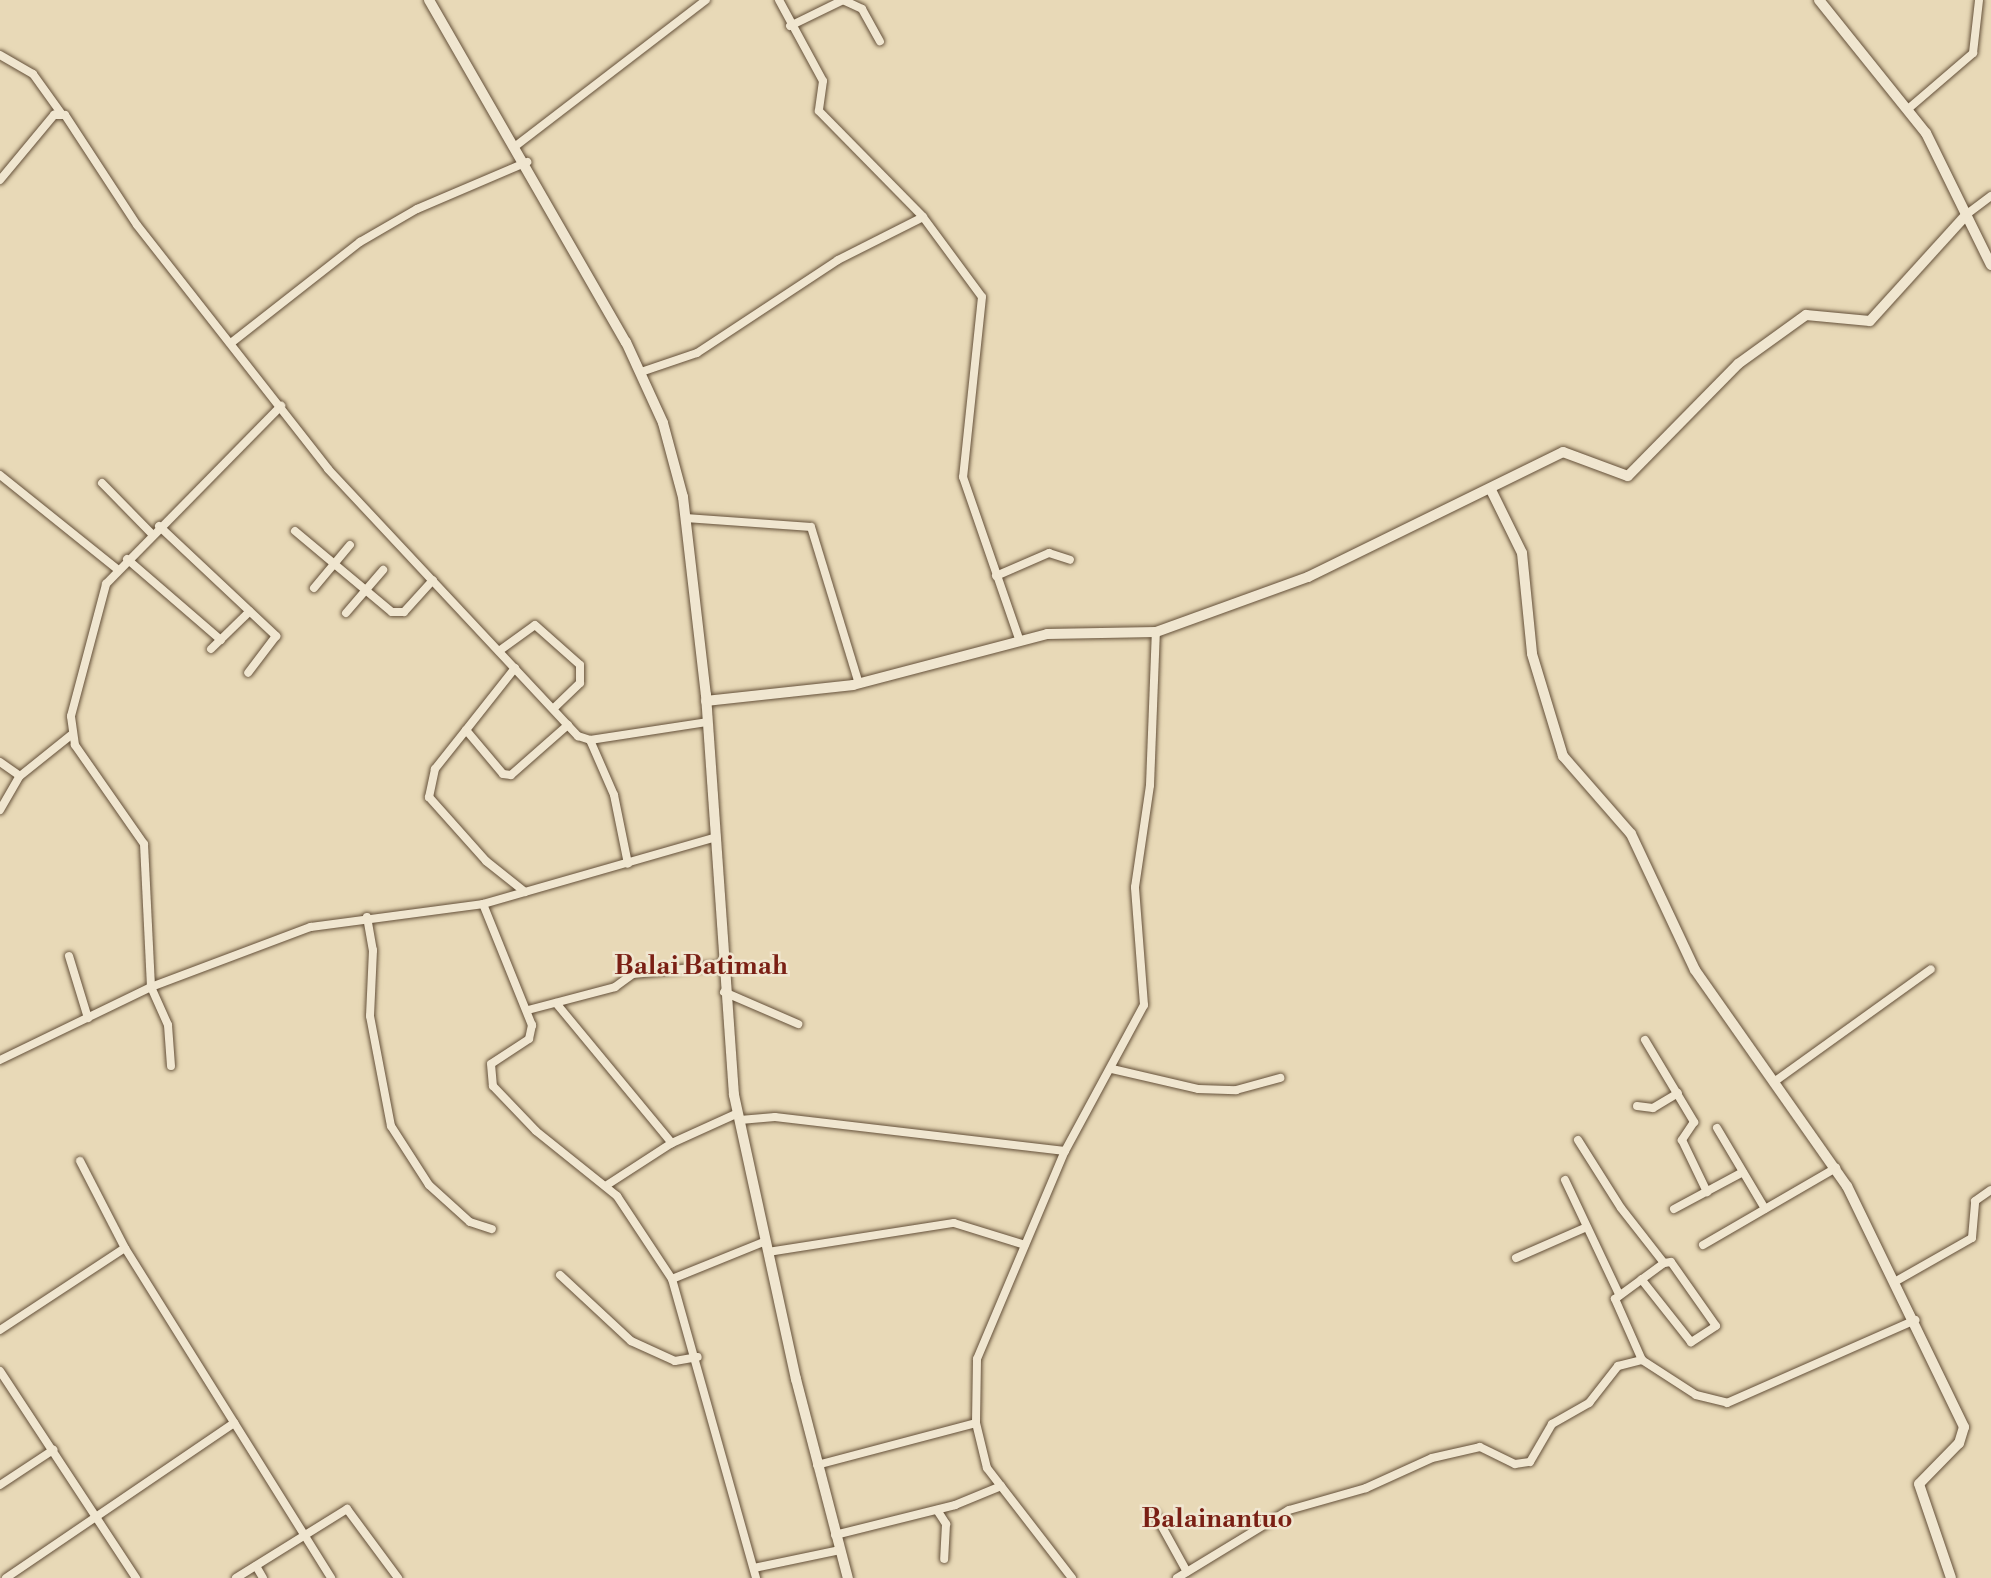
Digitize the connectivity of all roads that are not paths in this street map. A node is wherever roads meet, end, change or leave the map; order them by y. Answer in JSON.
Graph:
{"nodes":[{"id":1,"x":429,"y":0,"type":"edge"},
{"id":2,"x":706,"y":0,"type":"edge"},
{"id":3,"x":779,"y":0,"type":"edge"},
{"id":4,"x":843,"y":0,"type":"edge"},
{"id":5,"x":1819,"y":0,"type":"edge"},
{"id":6,"x":1979,"y":0,"type":"edge"},
{"id":7,"x":790,"y":26,"type":"junction"},
{"id":8,"x":880,"y":41,"type":"dead end"},
{"id":9,"x":0,"y":55,"type":"edge"},
{"id":10,"x":1908,"y":109,"type":"junction"},
{"id":11,"x":61,"y":113,"type":"junction"},
{"id":12,"x":517,"y":145,"type":"junction"},
{"id":13,"x":527,"y":162,"type":"junction"},
{"id":14,"x":0,"y":180,"type":"edge"},
{"id":15,"x":1991,"y":197,"type":"edge"},
{"id":16,"x":1967,"y":214,"type":"junction"},
{"id":17,"x":923,"y":217,"type":"junction"},
{"id":18,"x":1991,"y":265,"type":"edge"},
{"id":19,"x":231,"y":343,"type":"junction"},
{"id":20,"x":641,"y":372,"type":"junction"},
{"id":21,"x":281,"y":406,"type":"junction"},
{"id":22,"x":0,"y":475,"type":"edge"},
{"id":23,"x":102,"y":483,"type":"dead end"},
{"id":24,"x":1492,"y":492,"type":"junction"},
{"id":25,"x":686,"y":518,"type":"junction"},
{"id":26,"x":159,"y":526,"type":"junction"},
{"id":27,"x":295,"y":531,"type":"dead end"},
{"id":28,"x":152,"y":534,"type":"junction"},
{"id":29,"x":350,"y":545,"type":"dead end"},
{"id":30,"x":127,"y":559,"type":"junction"},
{"id":31,"x":1070,"y":560,"type":"dead end"},
{"id":32,"x":335,"y":565,"type":"junction"},
{"id":33,"x":117,"y":569,"type":"junction"},
{"id":34,"x":383,"y":570,"type":"dead end"},
{"id":35,"x":996,"y":576,"type":"junction"},
{"id":36,"x":433,"y":580,"type":"junction"},
{"id":37,"x":314,"y":588,"type":"dead end"},
{"id":38,"x":365,"y":590,"type":"junction"},
{"id":39,"x":250,"y":611,"type":"junction"},
{"id":40,"x":346,"y":613,"type":"dead end"},
{"id":41,"x":1156,"y":632,"type":"junction"},
{"id":42,"x":1019,"y":639,"type":"junction"},
{"id":43,"x":220,"y":640,"type":"junction"},
{"id":44,"x":211,"y":649,"type":"dead end"},
{"id":45,"x":499,"y":651,"type":"junction"},
{"id":46,"x":515,"y":668,"type":"junction"},
{"id":47,"x":248,"y":673,"type":"dead end"},
{"id":48,"x":859,"y":684,"type":"junction"},
{"id":49,"x":706,"y":701,"type":"junction"},
{"id":50,"x":553,"y":709,"type":"junction"},
{"id":51,"x":707,"y":722,"type":"junction"},
{"id":52,"x":568,"y":725,"type":"junction"},
{"id":53,"x":467,"y":730,"type":"junction"},
{"id":54,"x":71,"y":735,"type":"junction"},
{"id":55,"x":590,"y":740,"type":"junction"},
{"id":56,"x":0,"y":762,"type":"edge"},
{"id":57,"x":20,"y":776,"type":"junction"},
{"id":58,"x":0,"y":810,"type":"edge"},
{"id":59,"x":713,"y":838,"type":"junction"},
{"id":60,"x":628,"y":864,"type":"junction"},
{"id":61,"x":525,"y":892,"type":"junction"},
{"id":62,"x":483,"y":904,"type":"junction"},
{"id":63,"x":367,"y":917,"type":"junction"},
{"id":64,"x":69,"y":956,"type":"dead end"},
{"id":65,"x":722,"y":965,"type":"junction"},
{"id":66,"x":1931,"y":969,"type":"dead end"},
{"id":67,"x":151,"y":987,"type":"junction"},
{"id":68,"x":724,"y":992,"type":"junction"},
{"id":69,"x":556,"y":1003,"type":"junction"},
{"id":70,"x":528,"y":1010,"type":"junction"},
{"id":71,"x":88,"y":1018,"type":"junction"},
{"id":72,"x":798,"y":1024,"type":"dead end"},
{"id":73,"x":1645,"y":1040,"type":"dead end"},
{"id":74,"x":0,"y":1060,"type":"edge"},
{"id":75,"x":172,"y":1066,"type":"dead end"},
{"id":76,"x":1112,"y":1069,"type":"junction"},
{"id":77,"x":1280,"y":1078,"type":"dead end"},
{"id":78,"x":1774,"y":1082,"type":"junction"},
{"id":79,"x":1678,"y":1093,"type":"junction"},
{"id":80,"x":1637,"y":1106,"type":"dead end"},
{"id":81,"x":739,"y":1116,"type":"junction"},
{"id":82,"x":1717,"y":1128,"type":"dead end"},
{"id":83,"x":1578,"y":1140,"type":"dead end"},
{"id":84,"x":672,"y":1143,"type":"junction"},
{"id":85,"x":1065,"y":1151,"type":"junction"},
{"id":86,"x":80,"y":1161,"type":"dead end"},
{"id":87,"x":1836,"y":1168,"type":"junction"},
{"id":88,"x":1743,"y":1172,"type":"junction"},
{"id":89,"x":1566,"y":1180,"type":"dead end"},
{"id":90,"x":607,"y":1185,"type":"junction"},
{"id":91,"x":1991,"y":1190,"type":"edge"},
{"id":92,"x":1707,"y":1192,"type":"junction"},
{"id":93,"x":1674,"y":1209,"type":"dead end"},
{"id":94,"x":1765,"y":1209,"type":"junction"},
{"id":95,"x":1587,"y":1227,"type":"junction"},
{"id":96,"x":492,"y":1229,"type":"dead end"},
{"id":97,"x":1025,"y":1245,"type":"junction"},
{"id":98,"x":1703,"y":1245,"type":"dead end"},
{"id":99,"x":767,"y":1246,"type":"junction"},
{"id":100,"x":125,"y":1248,"type":"junction"},
{"id":101,"x":1516,"y":1258,"type":"dead end"},
{"id":102,"x":1664,"y":1263,"type":"junction"},
{"id":103,"x":560,"y":1275,"type":"dead end"},
{"id":104,"x":672,"y":1279,"type":"junction"},
{"id":105,"x":1641,"y":1279,"type":"junction"},
{"id":106,"x":1898,"y":1280,"type":"junction"},
{"id":107,"x":1619,"y":1294,"type":"junction"},
{"id":108,"x":1916,"y":1319,"type":"junction"},
{"id":109,"x":0,"y":1330,"type":"edge"},
{"id":110,"x":698,"y":1357,"type":"junction"},
{"id":111,"x":1642,"y":1360,"type":"junction"},
{"id":112,"x":0,"y":1371,"type":"edge"},
{"id":113,"x":234,"y":1423,"type":"junction"},
{"id":114,"x":976,"y":1423,"type":"junction"},
{"id":115,"x":53,"y":1450,"type":"junction"},
{"id":116,"x":817,"y":1465,"type":"junction"},
{"id":117,"x":0,"y":1485,"type":"edge"},
{"id":118,"x":1001,"y":1486,"type":"junction"},
{"id":119,"x":937,"y":1510,"type":"junction"},
{"id":120,"x":1155,"y":1514,"type":"dead end"},
{"id":121,"x":98,"y":1519,"type":"junction"},
{"id":122,"x":835,"y":1535,"type":"junction"},
{"id":123,"x":306,"y":1536,"type":"junction"},
{"id":124,"x":840,"y":1550,"type":"junction"},
{"id":125,"x":944,"y":1559,"type":"dead end"},
{"id":126,"x":256,"y":1566,"type":"junction"},
{"id":127,"x":754,"y":1568,"type":"junction"},
{"id":128,"x":1186,"y":1572,"type":"junction"},
{"id":129,"x":6,"y":1578,"type":"edge"},
{"id":130,"x":136,"y":1578,"type":"edge"},
{"id":131,"x":236,"y":1578,"type":"edge"},
{"id":132,"x":263,"y":1578,"type":"edge"},
{"id":133,"x":331,"y":1578,"type":"edge"},
{"id":134,"x":398,"y":1578,"type":"edge"},
{"id":135,"x":756,"y":1578,"type":"edge"},
{"id":136,"x":848,"y":1578,"type":"edge"},
{"id":137,"x":1072,"y":1578,"type":"edge"},
{"id":138,"x":1177,"y":1578,"type":"edge"},
{"id":139,"x":1951,"y":1578,"type":"edge"}],
"edges":[{"from":1,"to":12,"type":"street"},
{"from":2,"to":12,"type":"street"},
{"from":3,"to":7,"type":"street"},
{"from":4,"to":7,"type":"street"},
{"from":4,"to":8,"type":"street"},
{"from":5,"to":10,"type":"street"},
{"from":6,"to":10,"type":"street"},
{"from":7,"to":17,"type":"street"},
{"from":9,"to":11,"type":"street"},
{"from":10,"to":16,"type":"street"},
{"from":11,"to":14,"type":"street"},
{"from":11,"to":19,"type":"street"},
{"from":12,"to":13,"type":"street"},
{"from":13,"to":19,"type":"street"},
{"from":13,"to":20,"type":"street"},
{"from":15,"to":16,"type":"street"},
{"from":16,"to":18,"type":"street"},
{"from":16,"to":24,"type":"street"},
{"from":17,"to":20,"type":"street"},
{"from":17,"to":35,"type":"street"},
{"from":19,"to":21,"type":"street"},
{"from":20,"to":25,"type":"street"},
{"from":21,"to":26,"type":"street"},
{"from":21,"to":36,"type":"street"},
{"from":22,"to":33,"type":"street"},
{"from":23,"to":28,"type":"street"},
{"from":24,"to":41,"type":"street"},
{"from":24,"to":78,"type":"street"},
{"from":25,"to":48,"type":"street"},
{"from":25,"to":49,"type":"street"},
{"from":26,"to":28,"type":"street"},
{"from":26,"to":39,"type":"street"},
{"from":27,"to":32,"type":"street"},
{"from":28,"to":30,"type":"street"},
{"from":29,"to":32,"type":"street"},
{"from":30,"to":33,"type":"street"},
{"from":30,"to":43,"type":"street"},
{"from":31,"to":35,"type":"street"},
{"from":32,"to":37,"type":"street"},
{"from":32,"to":38,"type":"street"},
{"from":33,"to":54,"type":"street"},
{"from":34,"to":38,"type":"street"},
{"from":35,"to":42,"type":"street"},
{"from":36,"to":38,"type":"street"},
{"from":36,"to":45,"type":"street"},
{"from":38,"to":40,"type":"street"},
{"from":39,"to":43,"type":"street"},
{"from":39,"to":47,"type":"street"},
{"from":41,"to":42,"type":"street"},
{"from":41,"to":76,"type":"street"},
{"from":42,"to":48,"type":"street"},
{"from":43,"to":44,"type":"street"},
{"from":45,"to":46,"type":"street"},
{"from":45,"to":50,"type":"street"},
{"from":46,"to":50,"type":"street"},
{"from":46,"to":53,"type":"street"},
{"from":48,"to":49,"type":"street"},
{"from":49,"to":51,"type":"street"},
{"from":50,"to":52,"type":"street"},
{"from":51,"to":55,"type":"street"},
{"from":51,"to":59,"type":"street"},
{"from":52,"to":53,"type":"street"},
{"from":52,"to":55,"type":"street"},
{"from":53,"to":61,"type":"street"},
{"from":54,"to":57,"type":"street"},
{"from":54,"to":67,"type":"street"},
{"from":55,"to":60,"type":"street"},
{"from":56,"to":57,"type":"street"},
{"from":57,"to":58,"type":"street"},
{"from":59,"to":60,"type":"street"},
{"from":59,"to":65,"type":"street"},
{"from":60,"to":61,"type":"street"},
{"from":61,"to":62,"type":"street"},
{"from":62,"to":63,"type":"street"},
{"from":62,"to":70,"type":"street"},
{"from":63,"to":67,"type":"street"},
{"from":63,"to":96,"type":"street"},
{"from":64,"to":71,"type":"street"},
{"from":65,"to":68,"type":"street"},
{"from":65,"to":69,"type":"street"},
{"from":66,"to":78,"type":"street"},
{"from":67,"to":71,"type":"street"},
{"from":67,"to":75,"type":"street"},
{"from":68,"to":72,"type":"street"},
{"from":68,"to":81,"type":"street"},
{"from":69,"to":70,"type":"street"},
{"from":69,"to":84,"type":"street"},
{"from":70,"to":90,"type":"street"},
{"from":71,"to":74,"type":"street"},
{"from":73,"to":79,"type":"street"},
{"from":76,"to":77,"type":"street"},
{"from":76,"to":85,"type":"street"},
{"from":78,"to":87,"type":"street"},
{"from":79,"to":80,"type":"street"},
{"from":79,"to":92,"type":"street"},
{"from":81,"to":84,"type":"street"},
{"from":81,"to":85,"type":"street"},
{"from":81,"to":99,"type":"street"},
{"from":82,"to":88,"type":"street"},
{"from":83,"to":102,"type":"street"},
{"from":84,"to":90,"type":"street"},
{"from":85,"to":97,"type":"street"},
{"from":86,"to":100,"type":"street"},
{"from":87,"to":94,"type":"street"},
{"from":87,"to":106,"type":"street"},
{"from":88,"to":92,"type":"street"},
{"from":88,"to":94,"type":"street"},
{"from":89,"to":95,"type":"street"},
{"from":90,"to":104,"type":"street"},
{"from":91,"to":106,"type":"street"},
{"from":92,"to":93,"type":"street"},
{"from":94,"to":98,"type":"street"},
{"from":95,"to":101,"type":"street"},
{"from":95,"to":107,"type":"street"},
{"from":97,"to":99,"type":"street"},
{"from":97,"to":114,"type":"street"},
{"from":99,"to":104,"type":"street"},
{"from":99,"to":116,"type":"street"},
{"from":100,"to":109,"type":"street"},
{"from":100,"to":113,"type":"street"},
{"from":102,"to":105,"type":"street"},
{"from":102,"to":105,"type":"street"},
{"from":103,"to":110,"type":"street"},
{"from":104,"to":110,"type":"street"},
{"from":105,"to":107,"type":"street"},
{"from":106,"to":108,"type":"street"},
{"from":107,"to":111,"type":"street"},
{"from":108,"to":111,"type":"street"},
{"from":108,"to":139,"type":"street"},
{"from":110,"to":127,"type":"street"},
{"from":111,"to":128,"type":"street"},
{"from":112,"to":115,"type":"street"},
{"from":113,"to":121,"type":"street"},
{"from":113,"to":123,"type":"street"},
{"from":114,"to":116,"type":"street"},
{"from":114,"to":118,"type":"street"},
{"from":115,"to":117,"type":"street"},
{"from":115,"to":121,"type":"street"},
{"from":116,"to":122,"type":"street"},
{"from":118,"to":119,"type":"street"},
{"from":118,"to":137,"type":"street"},
{"from":119,"to":122,"type":"street"},
{"from":119,"to":125,"type":"street"},
{"from":120,"to":128,"type":"street"},
{"from":121,"to":129,"type":"street"},
{"from":121,"to":130,"type":"street"},
{"from":122,"to":124,"type":"street"},
{"from":123,"to":126,"type":"street"},
{"from":123,"to":133,"type":"street"},
{"from":123,"to":134,"type":"street"},
{"from":124,"to":127,"type":"street"},
{"from":124,"to":136,"type":"street"},
{"from":126,"to":131,"type":"street"},
{"from":126,"to":132,"type":"street"},
{"from":127,"to":135,"type":"street"},
{"from":128,"to":138,"type":"street"}]}
